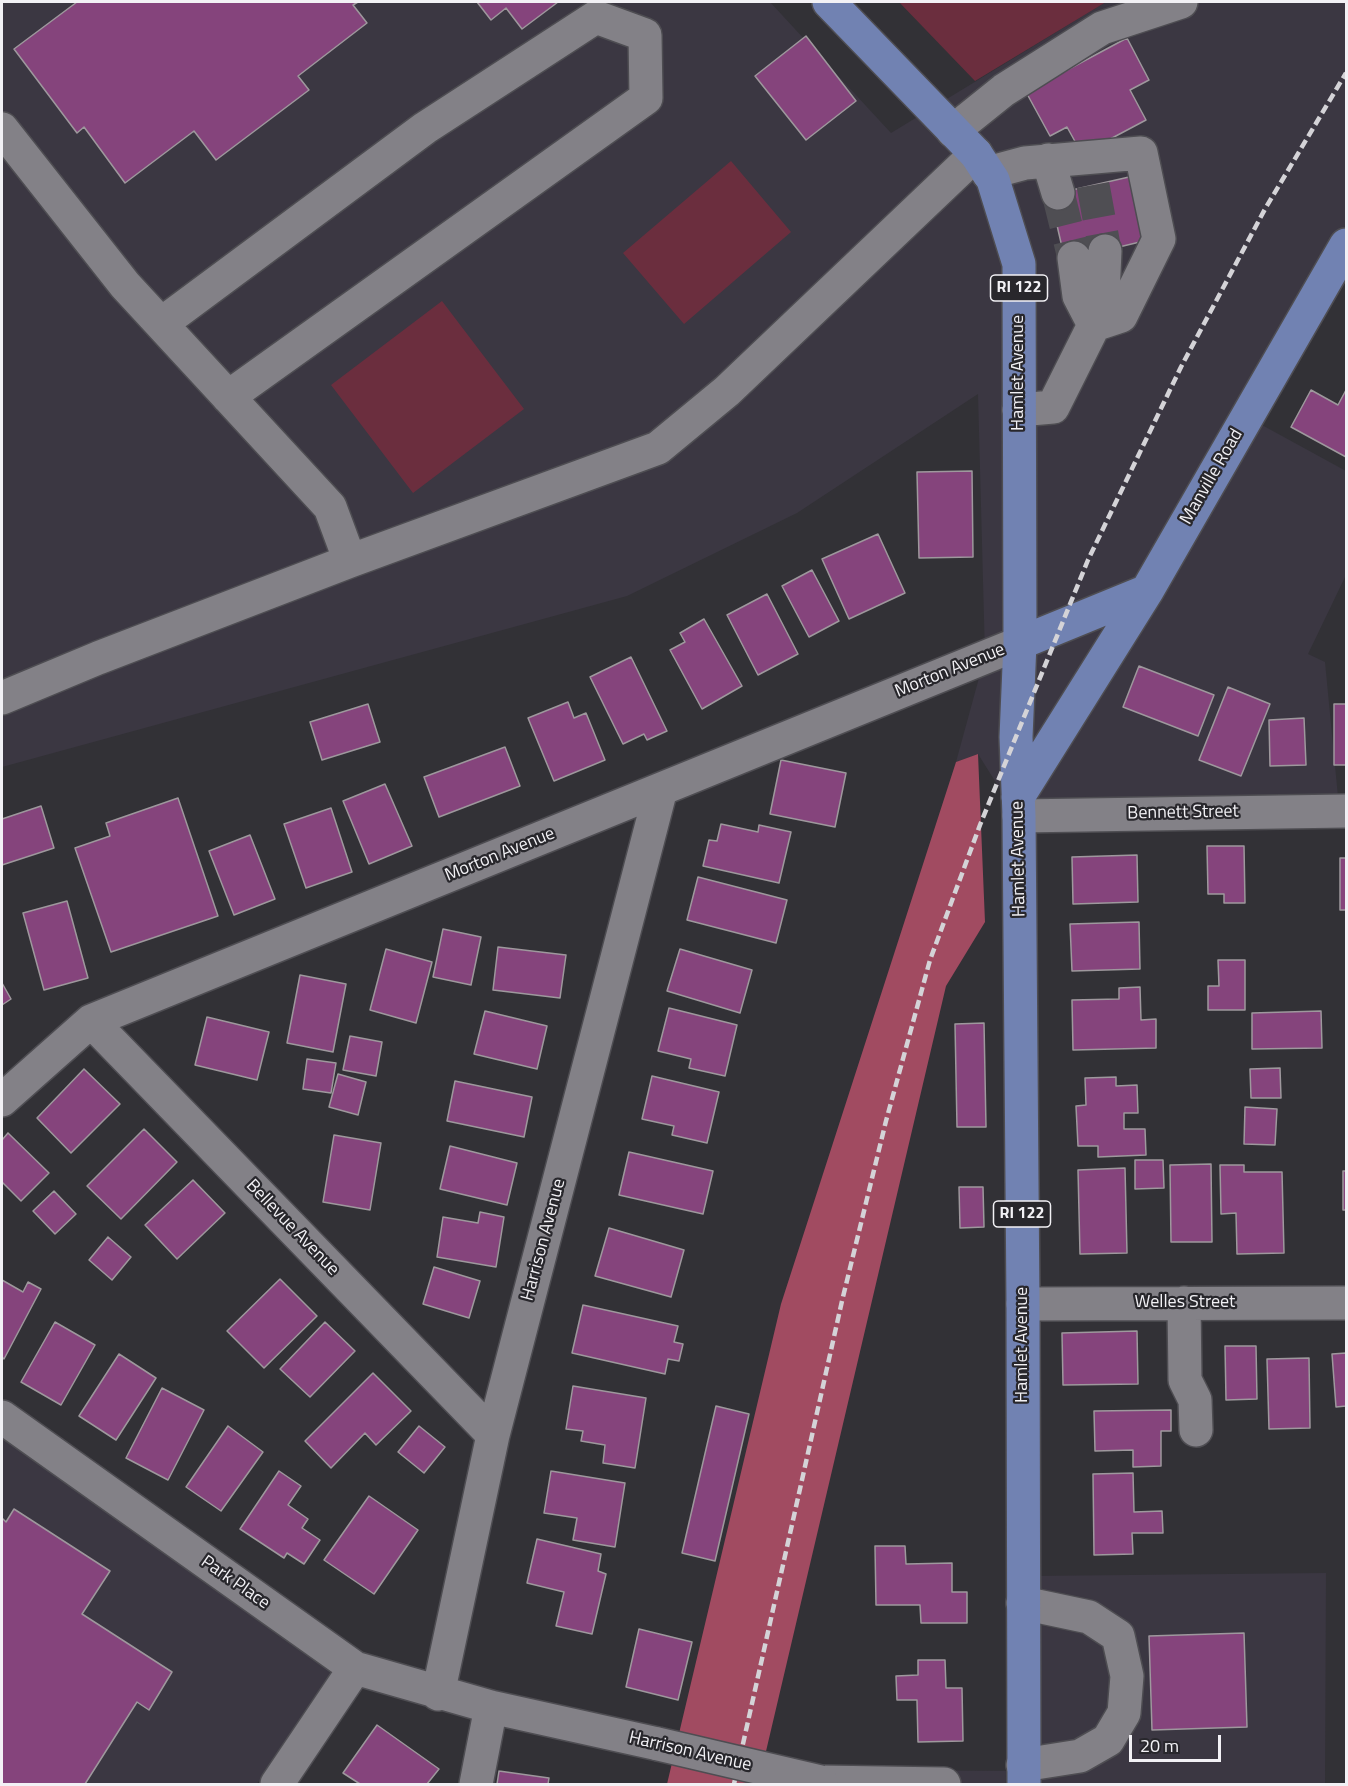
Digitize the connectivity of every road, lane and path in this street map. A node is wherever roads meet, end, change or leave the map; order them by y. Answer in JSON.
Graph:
{"nodes":[{"id":1,"x":829,"y":2,"type":"edge"},
{"id":2,"x":1181,"y":2,"type":"edge"},
{"id":3,"x":2,"y":129,"type":"edge"},
{"id":4,"x":953,"y":131,"type":"junction"},
{"id":5,"x":1048,"y":160,"type":"junction"},
{"id":6,"x":982,"y":163,"type":"junction"},
{"id":7,"x":1058,"y":193,"type":"tunnel mouth"},
{"id":8,"x":1347,"y":245,"type":"edge"},
{"id":9,"x":1105,"y":251,"type":"tunnel mouth"},
{"id":10,"x":1074,"y":258,"type":"tunnel mouth"},
{"id":11,"x":161,"y":324,"type":"junction"},
{"id":12,"x":1094,"y":324,"type":"junction"},
{"id":13,"x":228,"y":397,"type":"junction"},
{"id":14,"x":1019,"y":410,"type":"junction"},
{"id":15,"x":350,"y":561,"type":"junction"},
{"id":16,"x":1147,"y":591,"type":"junction"},
{"id":17,"x":1020,"y":643,"type":"junction"},
{"id":18,"x":2,"y":698,"type":"edge"},
{"id":19,"x":662,"y":789,"type":"junction"},
{"id":20,"x":1018,"y":806,"type":"junction"},
{"id":21,"x":1347,"y":811,"type":"edge"},
{"id":22,"x":91,"y":1021,"type":"junction"},
{"id":23,"x":2,"y":1100,"type":"edge"},
{"id":24,"x":1184,"y":1303,"type":"junction"},
{"id":25,"x":1347,"y":1303,"type":"edge"},
{"id":26,"x":1023,"y":1304,"type":"junction"},
{"id":27,"x":2,"y":1417,"type":"edge"},
{"id":28,"x":1196,"y":1430,"type":"dead end"},
{"id":29,"x":493,"y":1435,"type":"junction"},
{"id":30,"x":1023,"y":1603,"type":"junction"},
{"id":31,"x":355,"y":1668,"type":"junction"},
{"id":32,"x":438,"y":1694,"type":"junction"},
{"id":33,"x":491,"y":1707,"type":"junction"},
{"id":34,"x":1024,"y":1775,"type":"edge"},
{"id":35,"x":277,"y":1785,"type":"edge"},
{"id":36,"x":476,"y":1785,"type":"edge"},
{"id":37,"x":944,"y":1785,"type":"edge"}],
"edges":[{"from":1,"to":4,"type":"main road","name":"Hamlet Avenue","number":"RI 122"},
{"from":2,"to":4,"type":"street"},
{"from":3,"to":11,"type":"street"},
{"from":4,"to":6,"type":"main road","name":"Hamlet Avenue","number":"RI 122"},
{"from":5,"to":6,"type":"street"},
{"from":5,"to":7,"type":"street"},
{"from":5,"to":12,"type":"street"},
{"from":6,"to":14,"type":"main road","name":"Hamlet Avenue","number":"RI 122"},
{"from":6,"to":15,"type":"street"},
{"from":8,"to":16,"type":"main road","name":"Manville Road"},
{"from":9,"to":12,"type":"street"},
{"from":10,"to":12,"type":"street"},
{"from":11,"to":13,"type":"street"},
{"from":11,"to":13,"type":"street"},
{"from":12,"to":14,"type":"street"},
{"from":13,"to":15,"type":"street"},
{"from":14,"to":17,"type":"main road","name":"Hamlet Avenue","number":"RI 122"},
{"from":15,"to":18,"type":"street"},
{"from":16,"to":17,"type":"main road"},
{"from":16,"to":20,"type":"main road","name":"Manville Road"},
{"from":17,"to":19,"type":"street","name":"Morton Avenue"},
{"from":17,"to":20,"type":"main road","name":"Hamlet Avenue","number":"RI 122"},
{"from":19,"to":22,"type":"street","name":"Morton Avenue"},
{"from":19,"to":29,"type":"street","name":"Harrison Avenue"},
{"from":20,"to":21,"type":"street","name":"Bennett Street"},
{"from":20,"to":26,"type":"main road","name":"Hamlet Avenue","number":"RI 122"},
{"from":22,"to":23,"type":"street","name":"Morton Avenue"},
{"from":22,"to":29,"type":"street","name":"Bellevue Avenue"},
{"from":24,"to":25,"type":"street","name":"Welles Street"},
{"from":24,"to":26,"type":"street","name":"Welles Street"},
{"from":24,"to":28,"type":"street"},
{"from":26,"to":30,"type":"main road","name":"Hamlet Avenue","number":"RI 122"},
{"from":27,"to":31,"type":"street","name":"Park Place"},
{"from":29,"to":32,"type":"street","name":"Harrison Avenue"},
{"from":30,"to":34,"type":"main road","name":"Hamlet Avenue","number":"RI 122"},
{"from":30,"to":34,"type":"street"},
{"from":31,"to":32,"type":"street","name":"Harrison Avenue"},
{"from":31,"to":35,"type":"street"},
{"from":32,"to":33,"type":"street","name":"Harrison Avenue"},
{"from":33,"to":36,"type":"street"},
{"from":33,"to":37,"type":"street","name":"Harrison Avenue","bridge":true}]}
